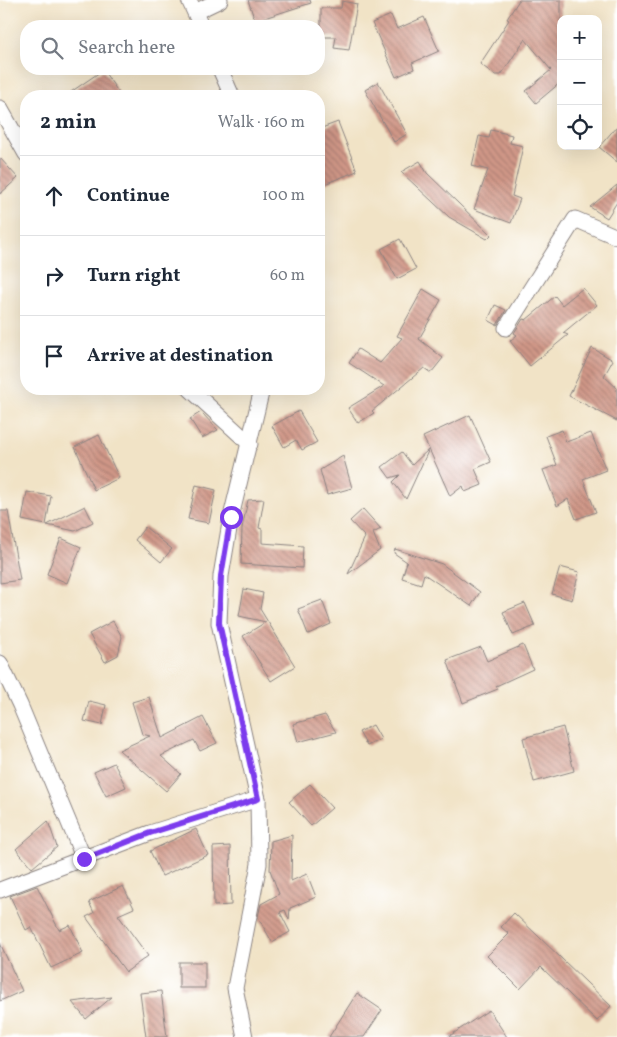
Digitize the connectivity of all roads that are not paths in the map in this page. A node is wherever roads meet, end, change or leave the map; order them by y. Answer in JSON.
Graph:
{"nodes":[{"id":1,"x":220,"y":0,"type":"edge"},
{"id":2,"x":195,"y":13,"type":"edge"},
{"id":3,"x":223,"y":75,"type":"edge"},
{"id":4,"x":229,"y":90,"type":"edge"},
{"id":5,"x":0,"y":108,"type":"edge"},
{"id":6,"x":20,"y":143,"type":"edge"},
{"id":7,"x":617,"y":237,"type":"edge"},
{"id":8,"x":506,"y":328,"type":"dead end"},
{"id":9,"x":197,"y":395,"type":"edge"},
{"id":10,"x":261,"y":395,"type":"edge"},
{"id":11,"x":250,"y":444,"type":"junction"},
{"id":12,"x":0,"y":663,"type":"edge"},
{"id":13,"x":258,"y":799,"type":"junction"},
{"id":14,"x":84,"y":859,"type":"junction"},
{"id":15,"x":0,"y":890,"type":"edge"},
{"id":16,"x":245,"y":1037,"type":"edge"}],
"edges":[{"from":1,"to":2,"type":"street"},
{"from":3,"to":4,"type":"street"},
{"from":5,"to":6,"type":"street"},
{"from":7,"to":8,"type":"street"},
{"from":9,"to":11,"type":"street"},
{"from":10,"to":11,"type":"street"},
{"from":11,"to":13,"type":"street"},
{"from":12,"to":14,"type":"street"},
{"from":13,"to":14,"type":"street"},
{"from":13,"to":16,"type":"street"},
{"from":14,"to":15,"type":"street"}]}
